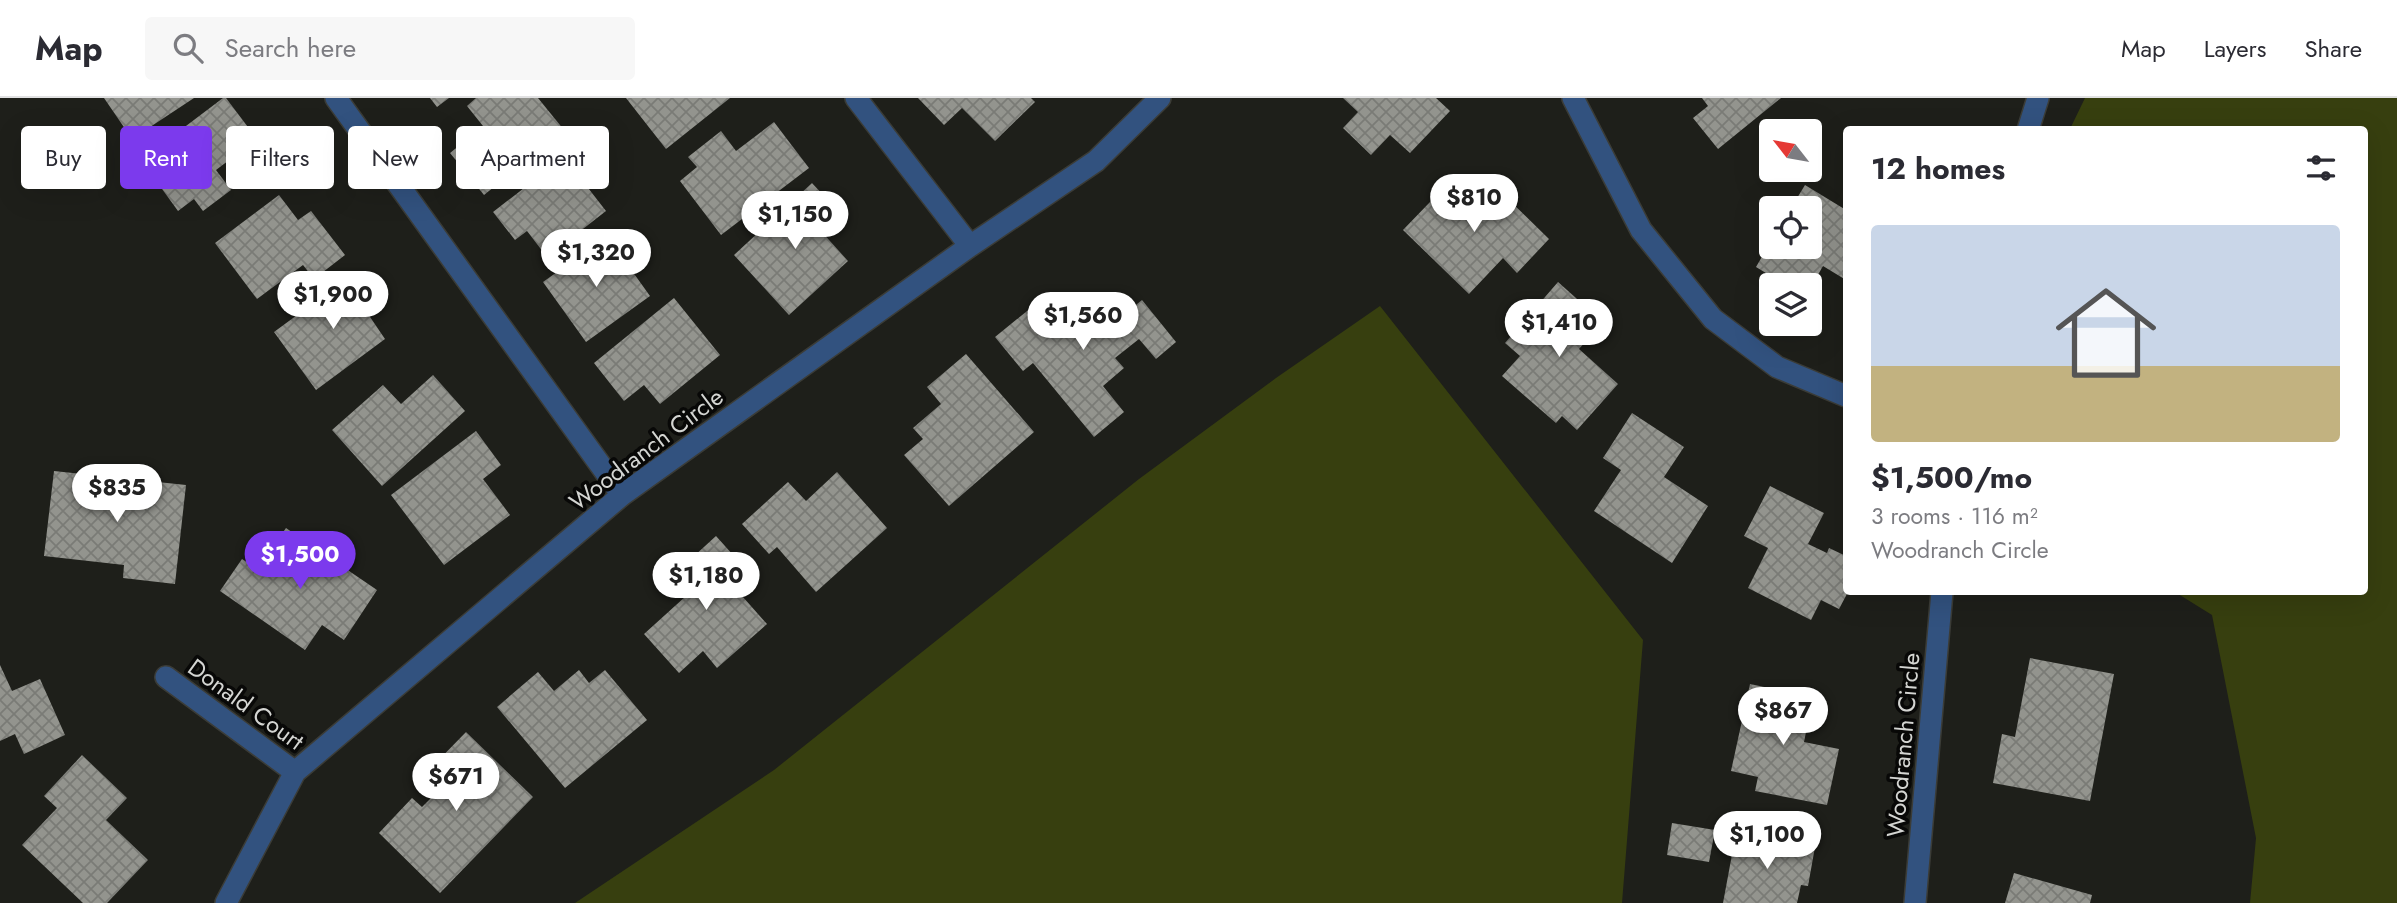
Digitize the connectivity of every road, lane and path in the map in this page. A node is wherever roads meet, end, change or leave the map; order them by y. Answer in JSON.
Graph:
{"nodes":[{"id":1,"x":336,"y":98,"type":"edge"},
{"id":2,"x":856,"y":98,"type":"edge"},
{"id":3,"x":1160,"y":98,"type":"edge"},
{"id":4,"x":1573,"y":98,"type":"edge"},
{"id":5,"x":2038,"y":98,"type":"edge"},
{"id":6,"x":2029,"y":126,"type":"edge"},
{"id":7,"x":970,"y":246,"type":"junction"},
{"id":8,"x":1843,"y":395,"type":"edge"},
{"id":9,"x":622,"y":495,"type":"junction"},
{"id":10,"x":1942,"y":595,"type":"edge"},
{"id":11,"x":166,"y":677,"type":"dead end"},
{"id":12,"x":295,"y":772,"type":"junction"},
{"id":13,"x":226,"y":903,"type":"edge"},
{"id":14,"x":1915,"y":903,"type":"edge"}],
"edges":[{"from":1,"to":9,"type":"street"},
{"from":2,"to":7,"type":"street"},
{"from":3,"to":7,"type":"street","name":"Woodranch Circle"},
{"from":4,"to":8,"type":"street"},
{"from":5,"to":6,"type":"street"},
{"from":7,"to":9,"type":"street","name":"Woodranch Circle"},
{"from":9,"to":12,"type":"street","name":"Woodranch Circle"},
{"from":10,"to":14,"type":"street","name":"Woodranch Circle"},
{"from":11,"to":12,"type":"street","name":"Donald Court"},
{"from":12,"to":13,"type":"street","name":"Woodranch Circle"}]}
